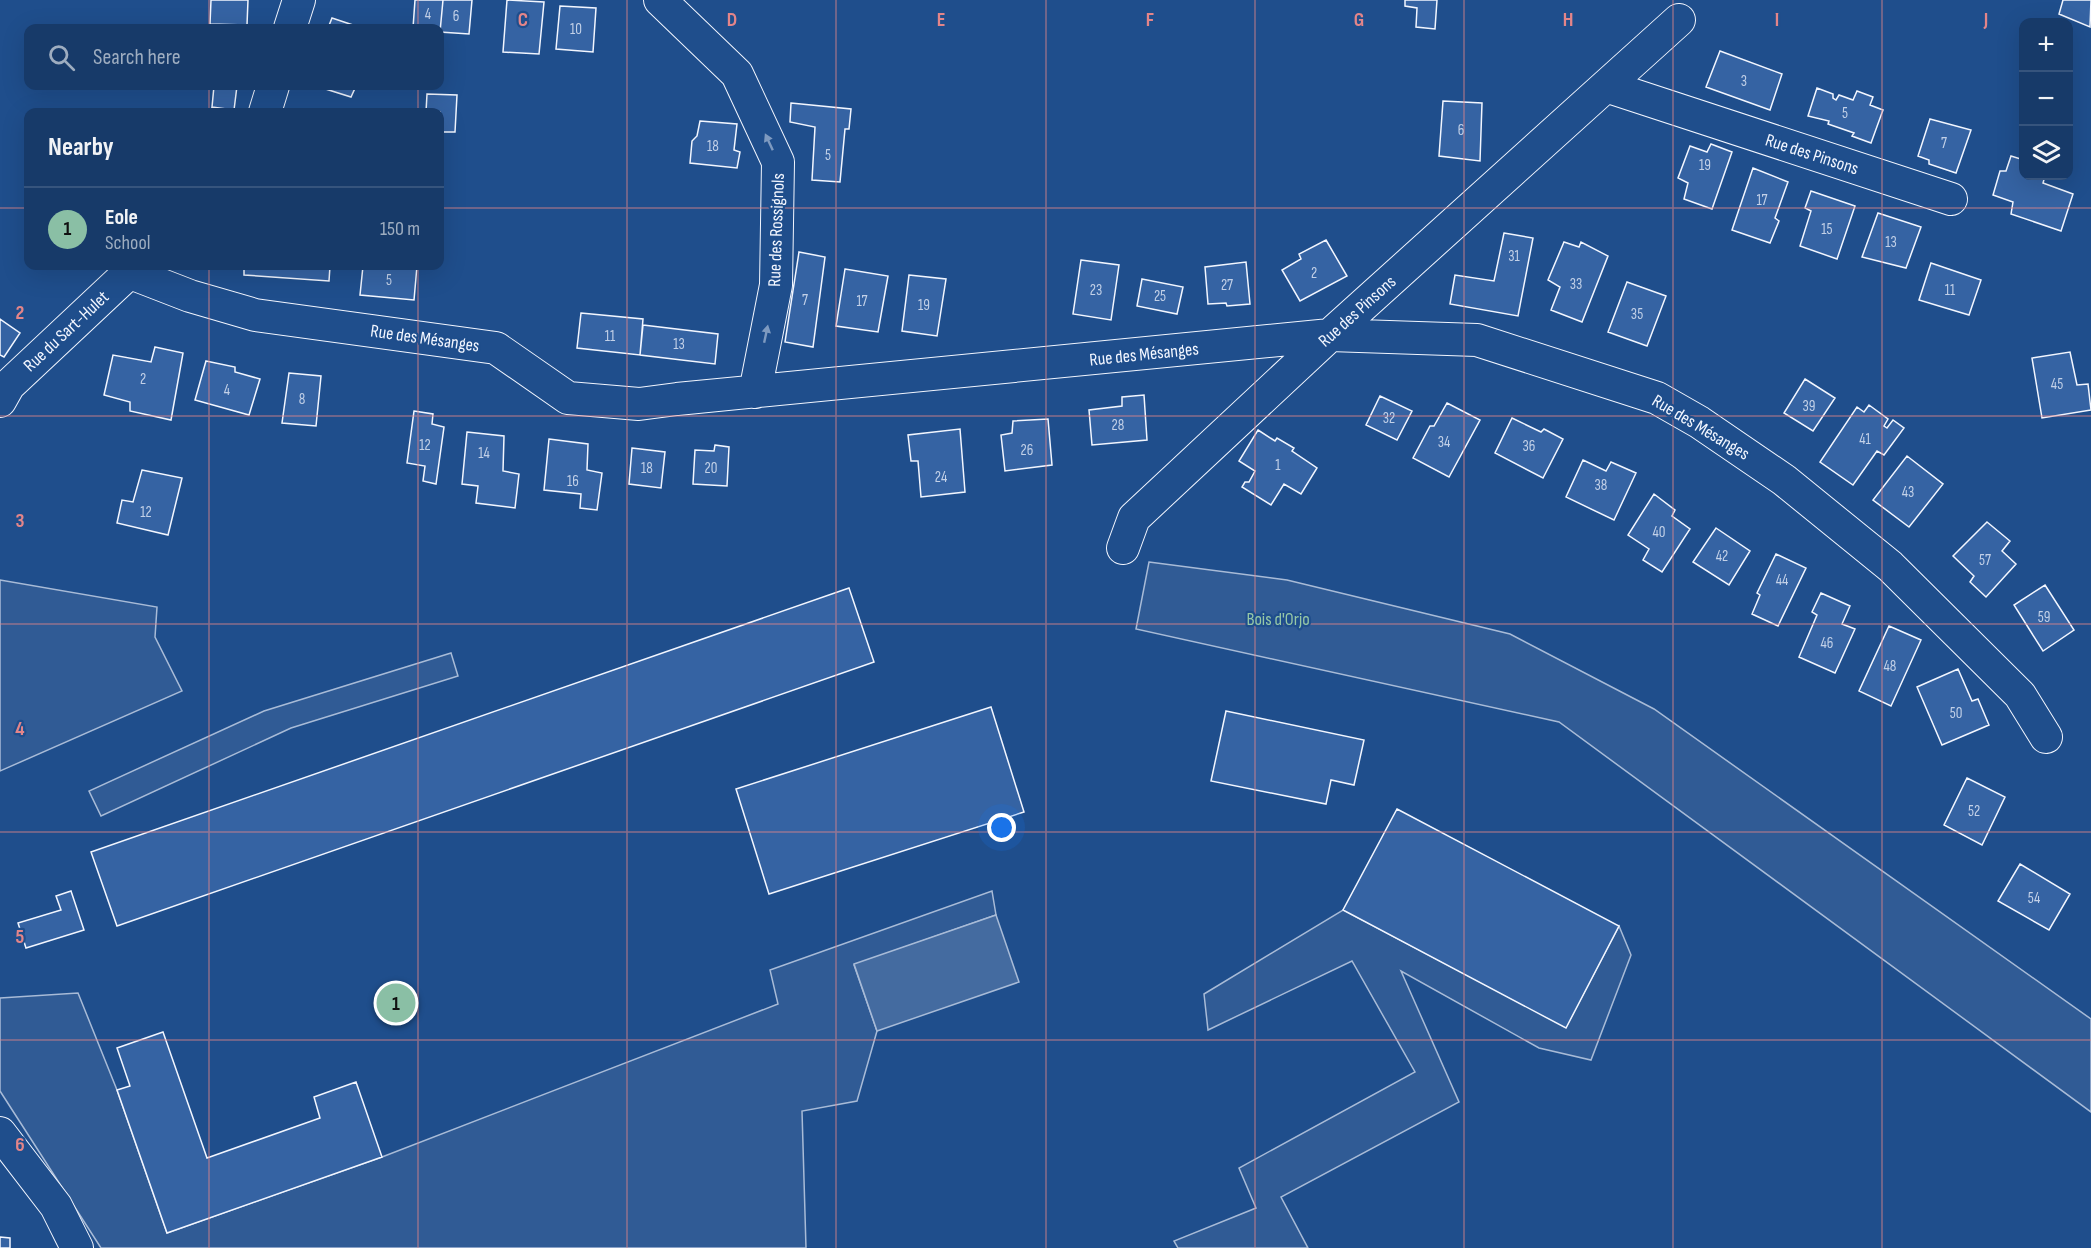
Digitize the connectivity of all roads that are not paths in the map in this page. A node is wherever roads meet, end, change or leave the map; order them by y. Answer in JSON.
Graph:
{"nodes":[{"id":1,"x":299,"y":0,"type":"edge"},
{"id":2,"x":660,"y":0,"type":"edge"},
{"id":3,"x":1679,"y":20,"type":"dead end"},
{"id":4,"x":292,"y":24,"type":"edge"},
{"id":5,"x":1606,"y":86,"type":"junction"},
{"id":6,"x":272,"y":90,"type":"edge"},
{"id":7,"x":266,"y":108,"type":"edge"},
{"id":8,"x":1951,"y":199,"type":"dead end"},
{"id":9,"x":131,"y":270,"type":"edge"},
{"id":10,"x":134,"y":270,"type":"edge"},
{"id":11,"x":1330,"y":335,"type":"junction"},
{"id":12,"x":754,"y":392,"type":"junction"},
{"id":13,"x":0,"y":400,"type":"edge"},
{"id":14,"x":1123,"y":548,"type":"dead end"},
{"id":15,"x":2046,"y":737,"type":"dead end"},
{"id":16,"x":0,"y":1133,"type":"edge"},
{"id":17,"x":77,"y":1248,"type":"edge"}],
"edges":[{"from":1,"to":4,"type":"street"},
{"from":12,"to":2,"type":"street","name":"Rue des Rossignols","one_way":true},
{"from":3,"to":5,"type":"street","name":"Rue des Pinsons"},
{"from":5,"to":8,"type":"street","name":"Rue des Pinsons"},
{"from":5,"to":11,"type":"street","name":"Rue des Pinsons"},
{"from":6,"to":7,"type":"street"},
{"from":9,"to":13,"type":"street","name":"Rue du Sart-Hulet"},
{"from":10,"to":12,"type":"street","name":"Rue des Mésanges"},
{"from":11,"to":12,"type":"street","name":"Rue des Mésanges"},
{"from":11,"to":14,"type":"street","name":"Rue des Pinsons"},
{"from":11,"to":15,"type":"street","name":"Rue des Mésanges"},
{"from":16,"to":17,"type":"street"}]}
